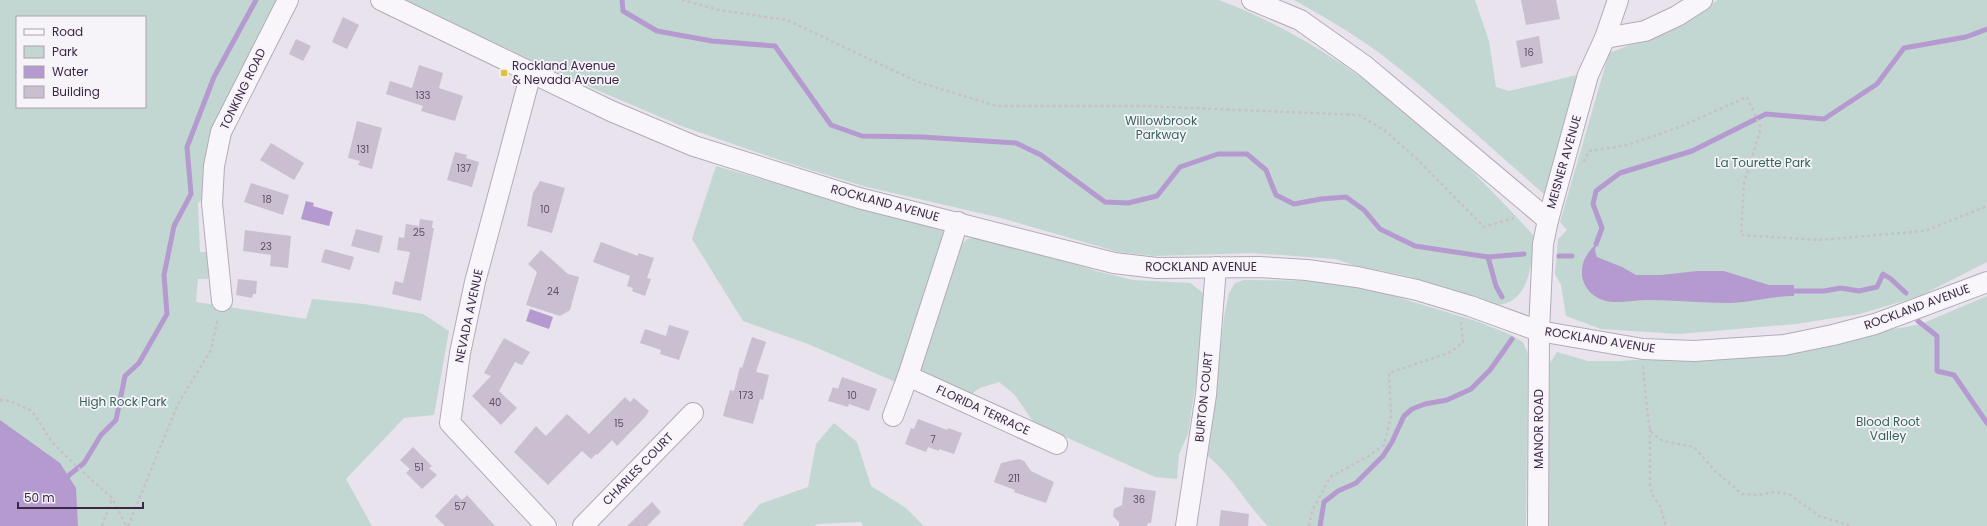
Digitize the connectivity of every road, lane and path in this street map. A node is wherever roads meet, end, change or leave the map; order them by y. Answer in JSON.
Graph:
{"nodes":[{"id":1,"x":288,"y":0,"type":"edge"},
{"id":2,"x":381,"y":0,"type":"edge"},
{"id":3,"x":682,"y":0,"type":"edge"},
{"id":4,"x":1252,"y":0,"type":"edge"},
{"id":5,"x":1618,"y":0,"type":"edge"},
{"id":6,"x":1702,"y":0,"type":"edge"},
{"id":7,"x":1605,"y":38,"type":"junction"},
{"id":8,"x":531,"y":73,"type":"junction"},
{"id":9,"x":1583,"y":165,"type":"dead end"},
{"id":10,"x":1987,"y":206,"type":"edge"},
{"id":11,"x":1514,"y":218,"type":"dead end"},
{"id":12,"x":1548,"y":220,"type":"junction"},
{"id":13,"x":958,"y":222,"type":"junction"},
{"id":14,"x":1216,"y":267,"type":"junction"},
{"id":15,"x":1984,"y":282,"type":"edge"},
{"id":16,"x":222,"y":301,"type":"joint"},
{"id":17,"x":1461,"y":320,"type":"dead end"},
{"id":18,"x":1539,"y":331,"type":"junction"},
{"id":19,"x":1643,"y":364,"type":"dead end"},
{"id":20,"x":908,"y":376,"type":"junction"},
{"id":21,"x":0,"y":400,"type":"edge"},
{"id":22,"x":693,"y":413,"type":"dead end"},
{"id":23,"x":893,"y":416,"type":"dead end"},
{"id":24,"x":1650,"y":429,"type":"junction"},
{"id":25,"x":1057,"y":444,"type":"dead end"},
{"id":26,"x":112,"y":498,"type":"junction"},
{"id":27,"x":102,"y":526,"type":"edge"},
{"id":28,"x":127,"y":526,"type":"edge"},
{"id":29,"x":546,"y":526,"type":"edge"},
{"id":30,"x":583,"y":526,"type":"edge"},
{"id":31,"x":1186,"y":526,"type":"edge"},
{"id":32,"x":1309,"y":526,"type":"edge"},
{"id":33,"x":1538,"y":526,"type":"edge"},
{"id":34,"x":1666,"y":526,"type":"edge"},
{"id":35,"x":1852,"y":526,"type":"edge"}],
"edges":[{"from":1,"to":16,"type":"street","name":"TONKING ROAD"},
{"from":2,"to":8,"type":"street","name":"ROCKLAND AVENUE"},
{"from":3,"to":11,"type":"path"},
{"from":4,"to":12,"type":"street"},
{"from":5,"to":7,"type":"street","name":"MEISNER AVENUE"},
{"from":6,"to":7,"type":"street"},
{"from":7,"to":12,"type":"street","name":"MEISNER AVENUE"},
{"from":8,"to":13,"type":"street","name":"ROCKLAND AVENUE"},
{"from":8,"to":29,"type":"street","name":"NEVADA AVENUE"},
{"from":9,"to":10,"type":"path"},
{"from":12,"to":18,"type":"street","name":"MEISNER AVENUE"},
{"from":13,"to":14,"type":"street","name":"ROCKLAND AVENUE"},
{"from":13,"to":20,"type":"street"},
{"from":14,"to":18,"type":"street","name":"ROCKLAND AVENUE"},
{"from":14,"to":31,"type":"street","name":"BURTON COURT"},
{"from":15,"to":18,"type":"street","name":"ROCKLAND AVENUE"},
{"from":16,"to":28,"type":"path"},
{"from":17,"to":32,"type":"path"},
{"from":18,"to":33,"type":"street","name":"MANOR ROAD"},
{"from":19,"to":24,"type":"path"},
{"from":20,"to":23,"type":"street"},
{"from":20,"to":25,"type":"street","name":"FLORIDA TERRACE"},
{"from":21,"to":26,"type":"path"},
{"from":22,"to":30,"type":"street","name":"CHARLES COURT"},
{"from":24,"to":34,"type":"path"},
{"from":24,"to":35,"type":"path"},
{"from":26,"to":27,"type":"path"},
{"from":26,"to":28,"type":"path"}]}
